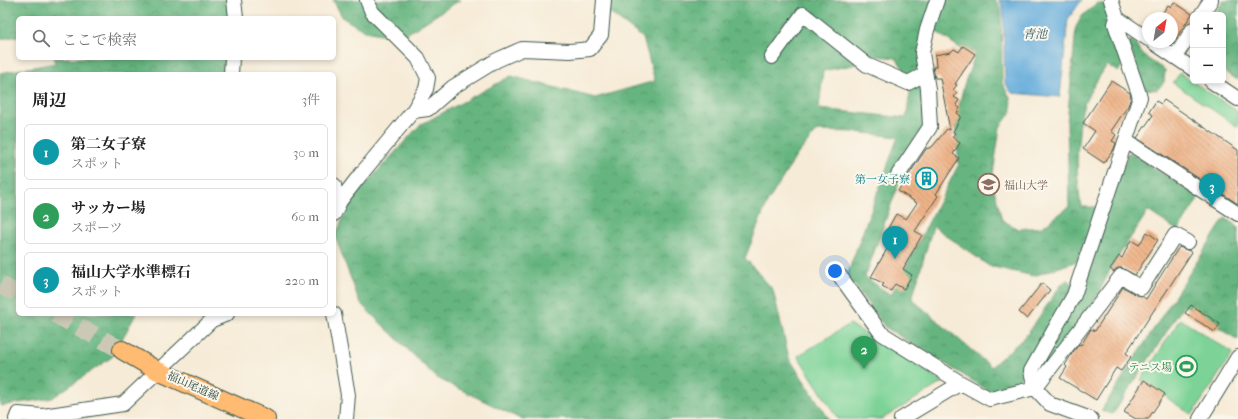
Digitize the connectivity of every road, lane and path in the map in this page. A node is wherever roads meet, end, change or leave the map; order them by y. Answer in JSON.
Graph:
{"nodes":[{"id":1,"x":234,"y":0,"type":"edge"},
{"id":2,"x":367,"y":0,"type":"edge"},
{"id":3,"x":604,"y":0,"type":"edge"},
{"id":4,"x":938,"y":0,"type":"edge"},
{"id":5,"x":1111,"y":0,"type":"edge"},
{"id":6,"x":1211,"y":0,"type":"edge"},
{"id":7,"x":1204,"y":12,"type":"edge"},
{"id":8,"x":236,"y":16,"type":"edge"},
{"id":9,"x":1117,"y":18,"type":"junction"},
{"id":10,"x":1190,"y":34,"type":"edge"},
{"id":11,"x":1142,"y":35,"type":"edge"},
{"id":12,"x":1162,"y":48,"type":"edge"},
{"id":13,"x":772,"y":57,"type":"dead end"},
{"id":14,"x":1175,"y":57,"type":"junction"},
{"id":15,"x":232,"y":60,"type":"edge"},
{"id":16,"x":1190,"y":67,"type":"edge"},
{"id":17,"x":231,"y":72,"type":"edge"},
{"id":18,"x":925,"y":74,"type":"junction"},
{"id":19,"x":1216,"y":84,"type":"edge"},
{"id":20,"x":1238,"y":99,"type":"edge"},
{"id":21,"x":413,"y":111,"type":"junction"},
{"id":22,"x":1126,"y":141,"type":"junction"},
{"id":23,"x":898,"y":175,"type":"dead end"},
{"id":24,"x":337,"y":207,"type":"edge"},
{"id":25,"x":1238,"y":214,"type":"edge"},
{"id":26,"x":1188,"y":242,"type":"dead end"},
{"id":27,"x":840,"y":276,"type":"dead end"},
{"id":28,"x":222,"y":316,"type":"edge"},
{"id":29,"x":334,"y":316,"type":"edge"},
{"id":30,"x":122,"y":350,"type":"tunnel mouth"},
{"id":31,"x":1238,"y":357,"type":"edge"},
{"id":32,"x":158,"y":371,"type":"junction"},
{"id":33,"x":961,"y":383,"type":"junction"},
{"id":34,"x":1035,"y":388,"type":"junction"},
{"id":35,"x":16,"y":419,"type":"edge"},
{"id":36,"x":266,"y":419,"type":"edge"},
{"id":37,"x":346,"y":419,"type":"edge"},
{"id":38,"x":901,"y":419,"type":"edge"},
{"id":39,"x":1091,"y":419,"type":"edge"},
{"id":40,"x":1200,"y":419,"type":"edge"}],
"edges":[{"from":1,"to":8,"type":"street"},
{"from":2,"to":21,"type":"street"},
{"from":3,"to":21,"type":"street"},
{"from":4,"to":18,"type":"street"},
{"from":5,"to":9,"type":"street"},
{"from":6,"to":7,"type":"street"},
{"from":9,"to":11,"type":"street"},
{"from":9,"to":22,"type":"street"},
{"from":10,"to":14,"type":"street"},
{"from":12,"to":14,"type":"street"},
{"from":13,"to":18,"type":"street"},
{"from":14,"to":16,"type":"street"},
{"from":15,"to":17,"type":"street"},
{"from":18,"to":23,"type":"street"},
{"from":19,"to":20,"type":"street"},
{"from":21,"to":24,"type":"street"},
{"from":22,"to":25,"type":"street"},
{"from":22,"to":34,"type":"street"},
{"from":26,"to":34,"type":"street"},
{"from":27,"to":33,"type":"street"},
{"from":28,"to":32,"type":"street"},
{"from":29,"to":37,"type":"street"},
{"from":30,"to":32,"type":"main road","name":"福山尾道線"},
{"from":31,"to":40,"type":"street"},
{"from":32,"to":35,"type":"street"},
{"from":32,"to":36,"type":"main road","name":"福山尾道線"},
{"from":33,"to":34,"type":"street"},
{"from":33,"to":38,"type":"street"},
{"from":34,"to":39,"type":"street"}]}
